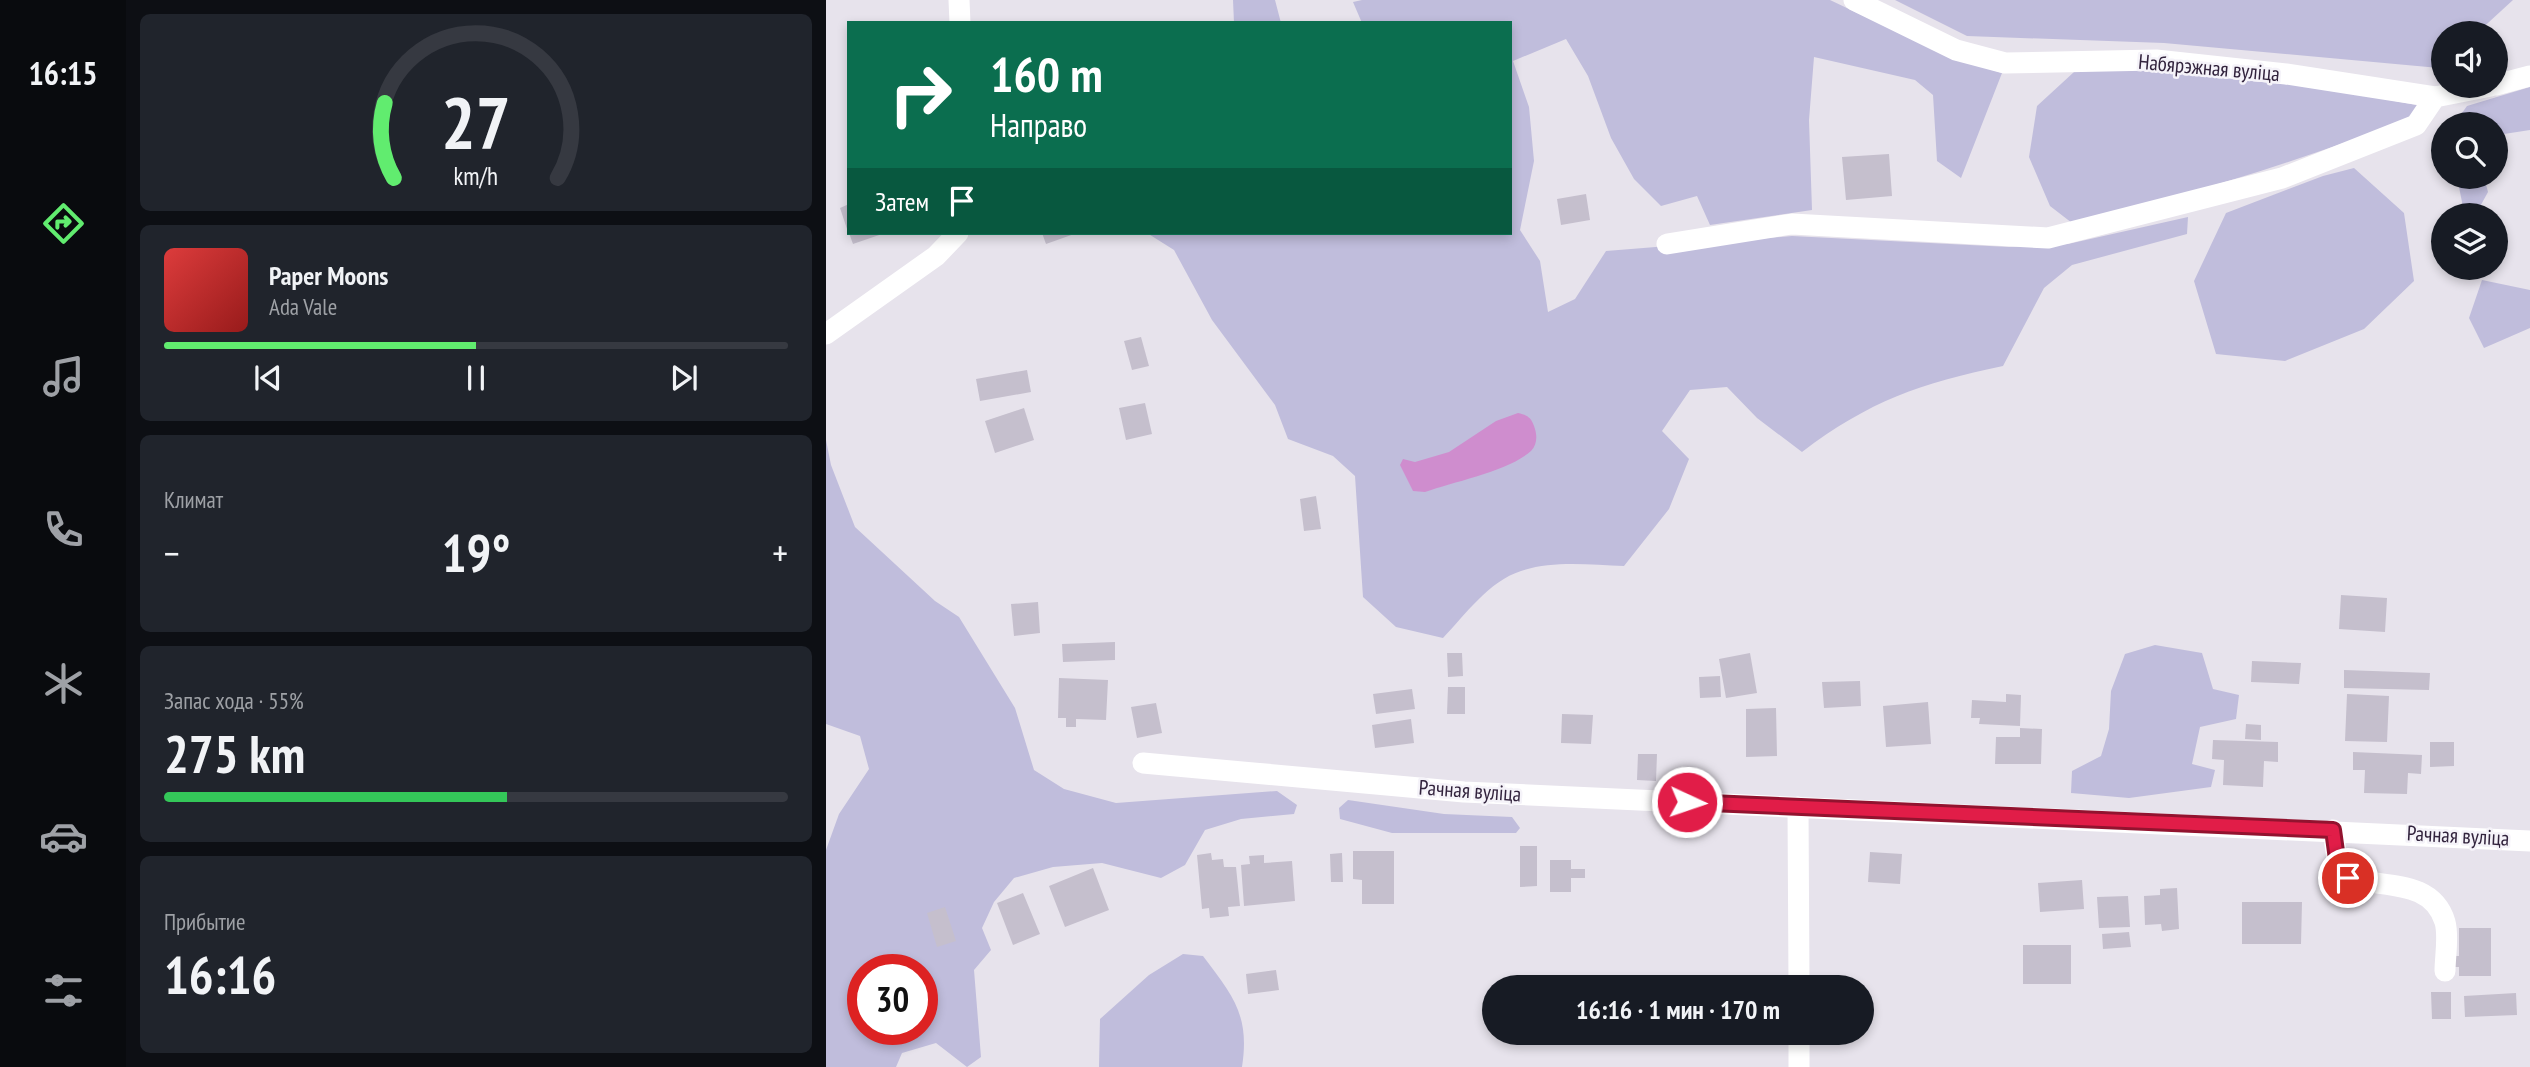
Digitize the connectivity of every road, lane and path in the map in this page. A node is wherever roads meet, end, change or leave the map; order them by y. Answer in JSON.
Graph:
{"nodes":[{"id":1,"x":960,"y":0,"type":"edge"},
{"id":2,"x":1854,"y":0,"type":"edge"},
{"id":3,"x":960,"y":21,"type":"edge"},
{"id":4,"x":2530,"y":76,"type":"edge"},
{"id":5,"x":2508,"y":81,"type":"edge"},
{"id":6,"x":2431,"y":96,"type":"edge"},
{"id":7,"x":2434,"y":98,"type":"edge"},
{"id":8,"x":956,"y":235,"type":"edge"},
{"id":9,"x":1667,"y":244,"type":"dead end"},
{"id":10,"x":826,"y":334,"type":"edge"},
{"id":11,"x":1143,"y":763,"type":"dead end"},
{"id":12,"x":1798,"y":807,"type":"junction"},
{"id":13,"x":2333,"y":830,"type":"junction"},
{"id":14,"x":2530,"y":841,"type":"edge"},
{"id":15,"x":2445,"y":971,"type":"dead end"},
{"id":16,"x":1799,"y":975,"type":"edge"},
{"id":17,"x":1799,"y":1045,"type":"edge"},
{"id":18,"x":1799,"y":1067,"type":"edge"}],
"edges":[{"from":1,"to":3,"type":"street"},
{"from":2,"to":6,"type":"street","name":"Набярэжная вуліца"},
{"from":4,"to":5,"type":"street","name":"Набярэжная вуліца"},
{"from":7,"to":9,"type":"street"},
{"from":8,"to":10,"type":"street"},
{"from":11,"to":12,"type":"street","name":"Рачная вуліца"},
{"from":12,"to":13,"type":"street","name":"Рачная вуліца"},
{"from":12,"to":16,"type":"street"},
{"from":13,"to":14,"type":"street","name":"Рачная вуліца"},
{"from":13,"to":15,"type":"street"},
{"from":17,"to":18,"type":"street"}]}
